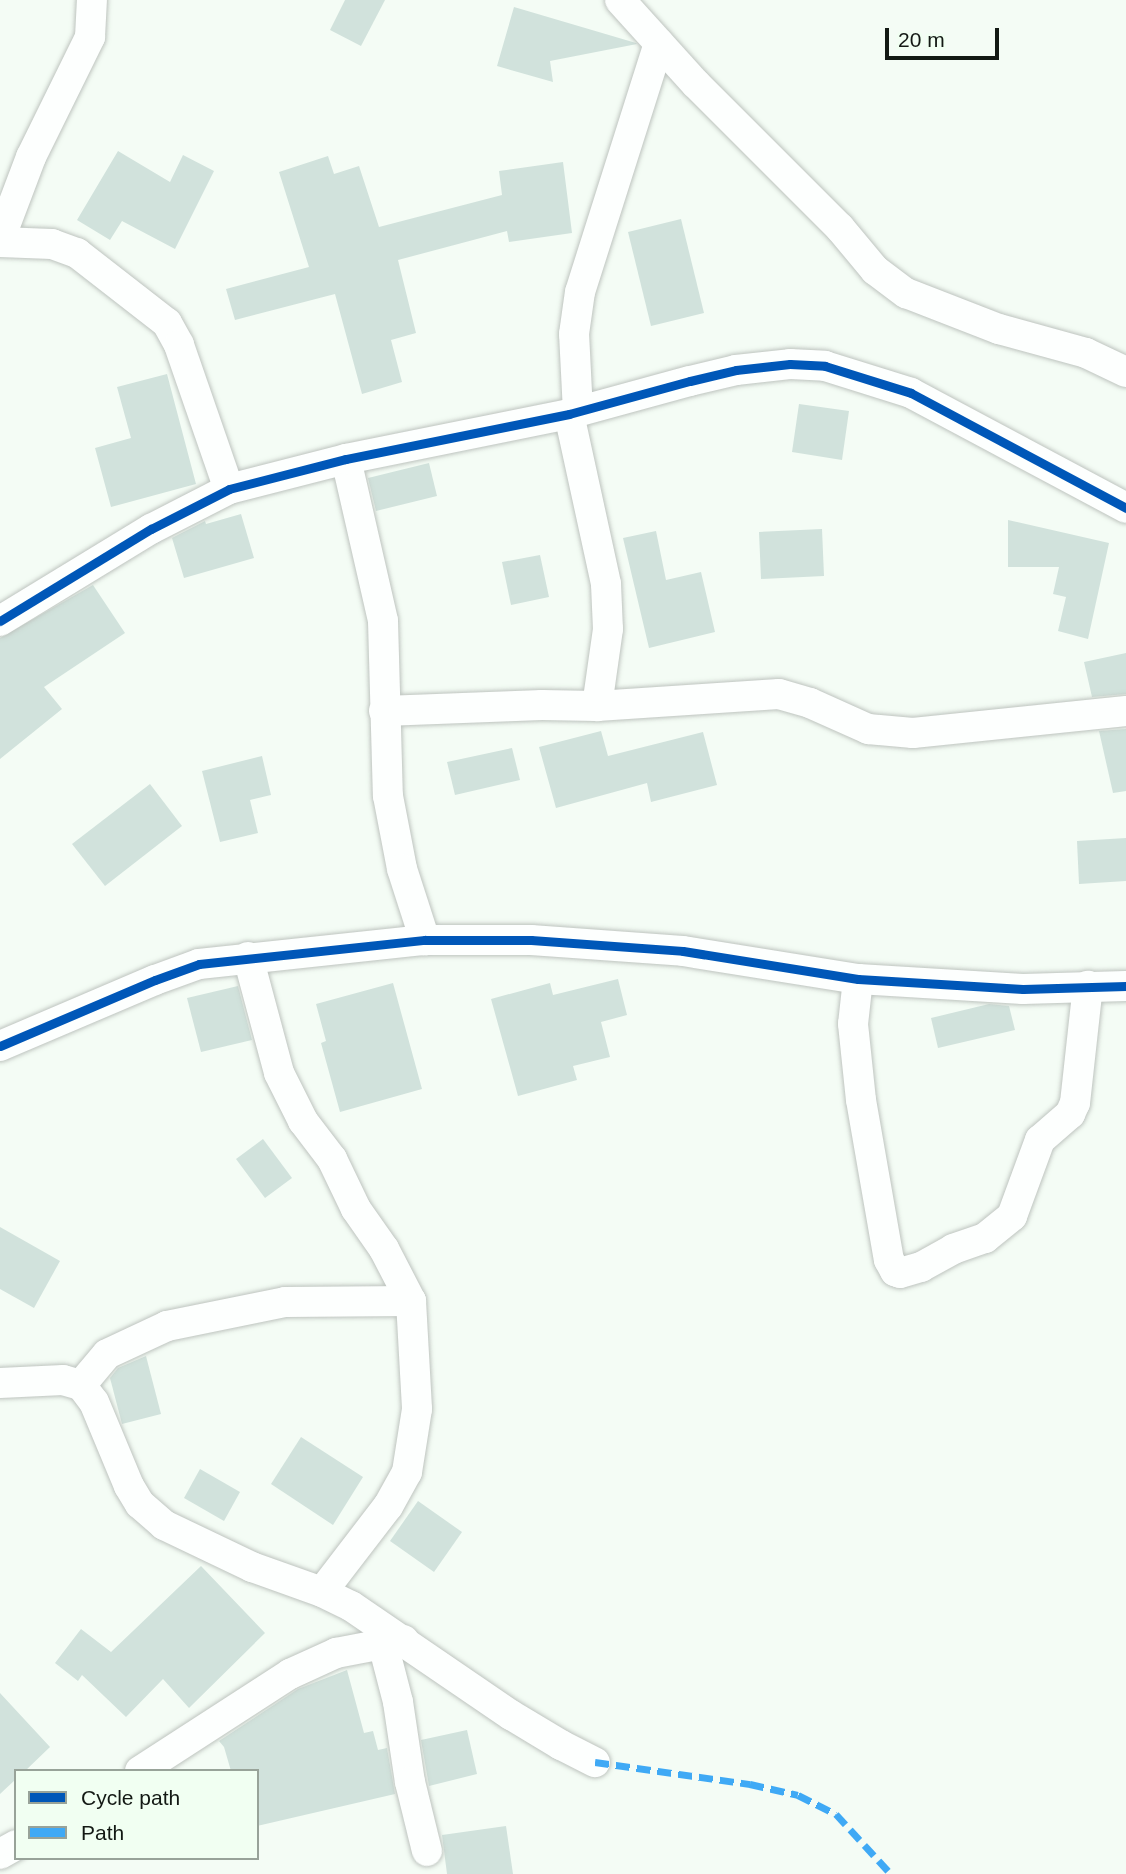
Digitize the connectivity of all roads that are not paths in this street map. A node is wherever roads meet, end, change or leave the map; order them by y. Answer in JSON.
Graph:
{"nodes":[{"id":1,"x":620,"y":0,"type":"edge"},
{"id":2,"x":99,"y":5,"type":"edge"},
{"id":3,"x":659,"y":43,"type":"junction"},
{"id":4,"x":0,"y":241,"type":"edge"},
{"id":5,"x":1126,"y":372,"type":"edge"},
{"id":6,"x":573,"y":413,"type":"junction"},
{"id":7,"x":346,"y":459,"type":"junction"},
{"id":8,"x":229,"y":489,"type":"junction"},
{"id":9,"x":1126,"y":508,"type":"edge"},
{"id":10,"x":0,"y":621,"type":"edge"},
{"id":11,"x":597,"y":706,"type":"junction"},
{"id":12,"x":384,"y":711,"type":"junction"},
{"id":13,"x":1126,"y":712,"type":"edge"},
{"id":14,"x":425,"y":940,"type":"junction"},
{"id":15,"x":248,"y":957,"type":"junction"},
{"id":16,"x":858,"y":979,"type":"junction"},
{"id":17,"x":1088,"y":986,"type":"junction"},
{"id":18,"x":1126,"y":986,"type":"edge"},
{"id":19,"x":0,"y":1046,"type":"edge"},
{"id":20,"x":411,"y":1301,"type":"junction"},
{"id":21,"x":0,"y":1383,"type":"edge"},
{"id":22,"x":81,"y":1385,"type":"junction"},
{"id":23,"x":322,"y":1592,"type":"junction"},
{"id":24,"x":394,"y":1642,"type":"junction"},
{"id":25,"x":595,"y":1762,"type":"dead end"},
{"id":26,"x":143,"y":1769,"type":"edge"},
{"id":27,"x":427,"y":1851,"type":"dead end"}],
"edges":[{"from":1,"to":3,"type":"street"},
{"from":2,"to":4,"type":"street"},
{"from":3,"to":5,"type":"street"},
{"from":3,"to":6,"type":"street"},
{"from":4,"to":8,"type":"street"},
{"from":6,"to":7,"type":"street"},
{"from":6,"to":9,"type":"street"},
{"from":6,"to":11,"type":"street"},
{"from":7,"to":8,"type":"street"},
{"from":7,"to":12,"type":"street"},
{"from":8,"to":10,"type":"street"},
{"from":11,"to":12,"type":"street"},
{"from":11,"to":13,"type":"street"},
{"from":12,"to":14,"type":"street"},
{"from":14,"to":15,"type":"street"},
{"from":14,"to":16,"type":"street"},
{"from":15,"to":19,"type":"street"},
{"from":15,"to":20,"type":"street"},
{"from":16,"to":17,"type":"street"},
{"from":16,"to":17,"type":"street"},
{"from":17,"to":18,"type":"street"},
{"from":20,"to":22,"type":"street"},
{"from":20,"to":23,"type":"street"},
{"from":21,"to":22,"type":"street"},
{"from":22,"to":23,"type":"street"},
{"from":23,"to":24,"type":"street"},
{"from":24,"to":25,"type":"street"},
{"from":24,"to":26,"type":"street"},
{"from":24,"to":27,"type":"street"}]}
